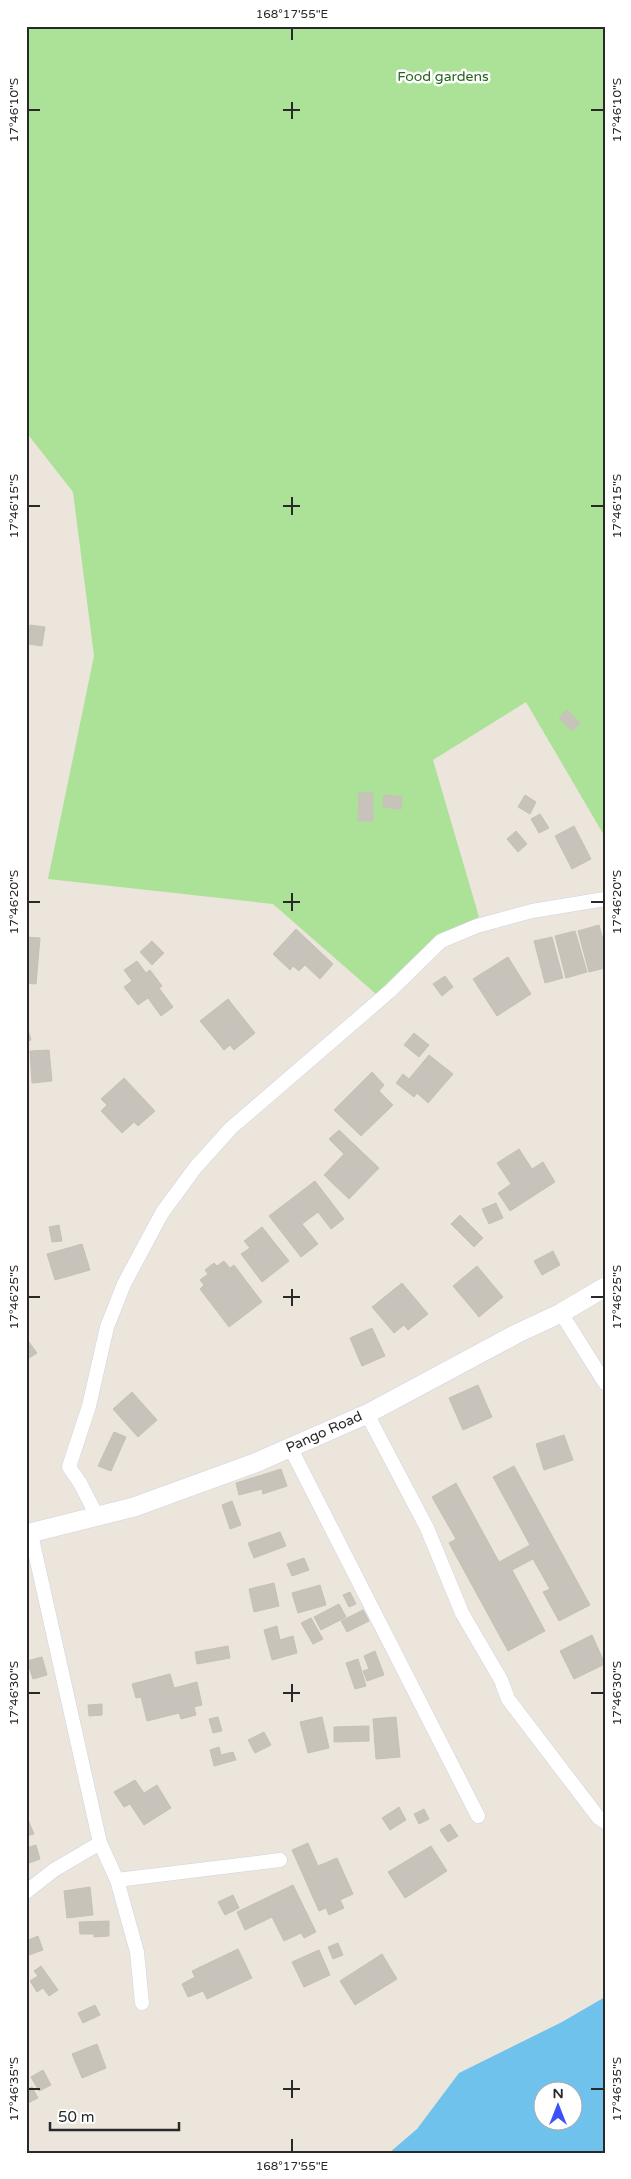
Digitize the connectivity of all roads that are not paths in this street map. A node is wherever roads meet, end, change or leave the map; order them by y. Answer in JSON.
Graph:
{"nodes":[{"id":1,"x":605,"y":898,"type":"edge"},
{"id":2,"x":605,"y":1288,"type":"edge"},
{"id":3,"x":561,"y":1313,"type":"junction"},
{"id":4,"x":605,"y":1383,"type":"edge"},
{"id":5,"x":367,"y":1414,"type":"junction"},
{"id":6,"x":290,"y":1447,"type":"junction"},
{"id":7,"x":97,"y":1516,"type":"junction"},
{"id":8,"x":29,"y":1534,"type":"edge"},
{"id":9,"x":478,"y":1816,"type":"dead end"},
{"id":10,"x":605,"y":1822,"type":"edge"},
{"id":11,"x":100,"y":1843,"type":"junction"},
{"id":12,"x":280,"y":1860,"type":"dead end"},
{"id":13,"x":117,"y":1880,"type":"junction"},
{"id":14,"x":26,"y":1892,"type":"edge"},
{"id":15,"x":142,"y":2003,"type":"dead end"}],
"edges":[{"from":1,"to":7,"type":"street"},
{"from":2,"to":3,"type":"street","name":"Pango Road"},
{"from":3,"to":4,"type":"street"},
{"from":3,"to":5,"type":"street","name":"Pango Road"},
{"from":5,"to":6,"type":"street","name":"Pango Road"},
{"from":5,"to":10,"type":"street"},
{"from":6,"to":7,"type":"street","name":"Pango Road"},
{"from":6,"to":9,"type":"street"},
{"from":7,"to":8,"type":"street","name":"Pango Road"},
{"from":8,"to":11,"type":"street"},
{"from":11,"to":13,"type":"street"},
{"from":11,"to":14,"type":"street"},
{"from":12,"to":13,"type":"street"},
{"from":13,"to":15,"type":"street"}]}
